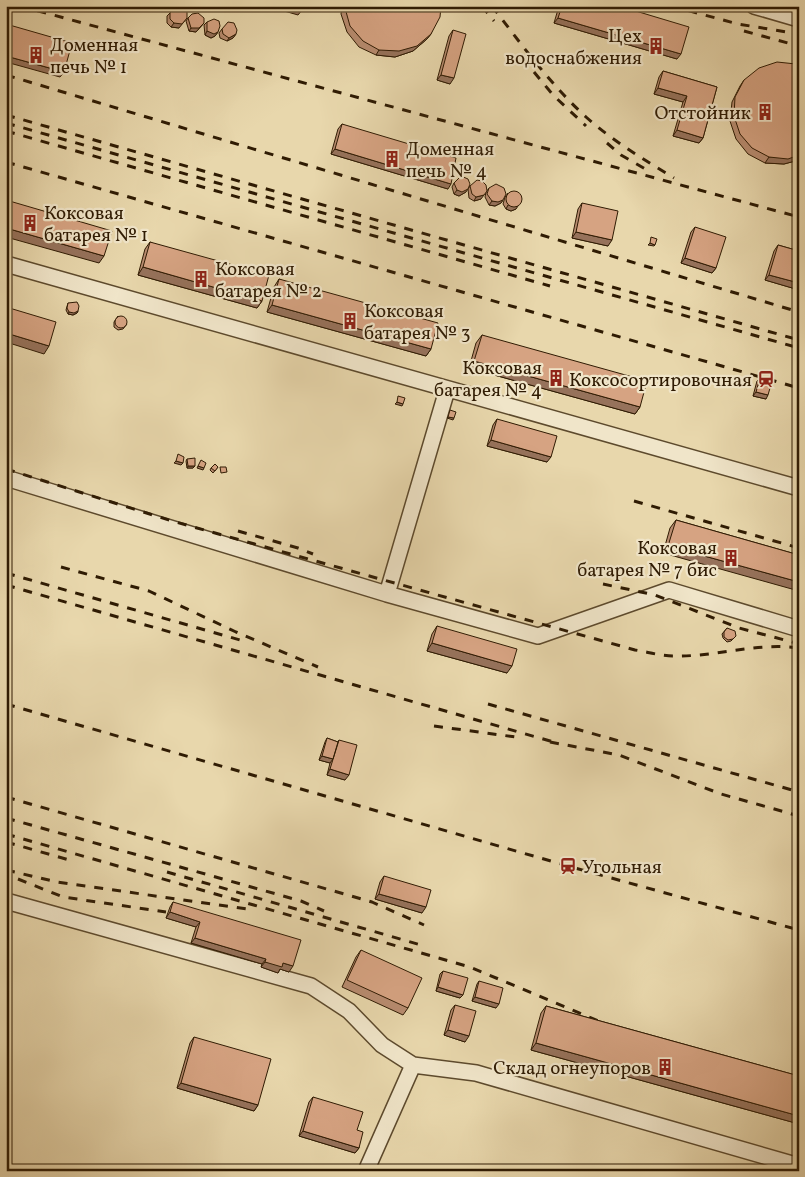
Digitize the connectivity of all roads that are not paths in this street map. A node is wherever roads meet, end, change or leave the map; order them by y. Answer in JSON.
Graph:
{"nodes":[{"id":1,"x":754,"y":6,"type":"edge"},
{"id":2,"x":799,"y":19,"type":"edge"},
{"id":3,"x":6,"y":264,"type":"edge"},
{"id":4,"x":447,"y":390,"type":"junction"},
{"id":5,"x":6,"y":478,"type":"edge"},
{"id":6,"x":799,"y":488,"type":"edge"},
{"id":7,"x":388,"y":594,"type":"junction"},
{"id":8,"x":799,"y":629,"type":"edge"},
{"id":9,"x":6,"y":902,"type":"edge"},
{"id":10,"x":413,"y":1065,"type":"junction"},
{"id":11,"x":799,"y":1166,"type":"edge"},
{"id":12,"x":366,"y":1171,"type":"edge"}],
"edges":[{"from":1,"to":2,"type":"lane"},
{"from":3,"to":4,"type":"lane"},
{"from":4,"to":6,"type":"lane"},
{"from":4,"to":7,"type":"lane"},
{"from":5,"to":7,"type":"lane"},
{"from":7,"to":8,"type":"lane"},
{"from":9,"to":10,"type":"lane"},
{"from":10,"to":11,"type":"lane"},
{"from":10,"to":12,"type":"lane"}]}
